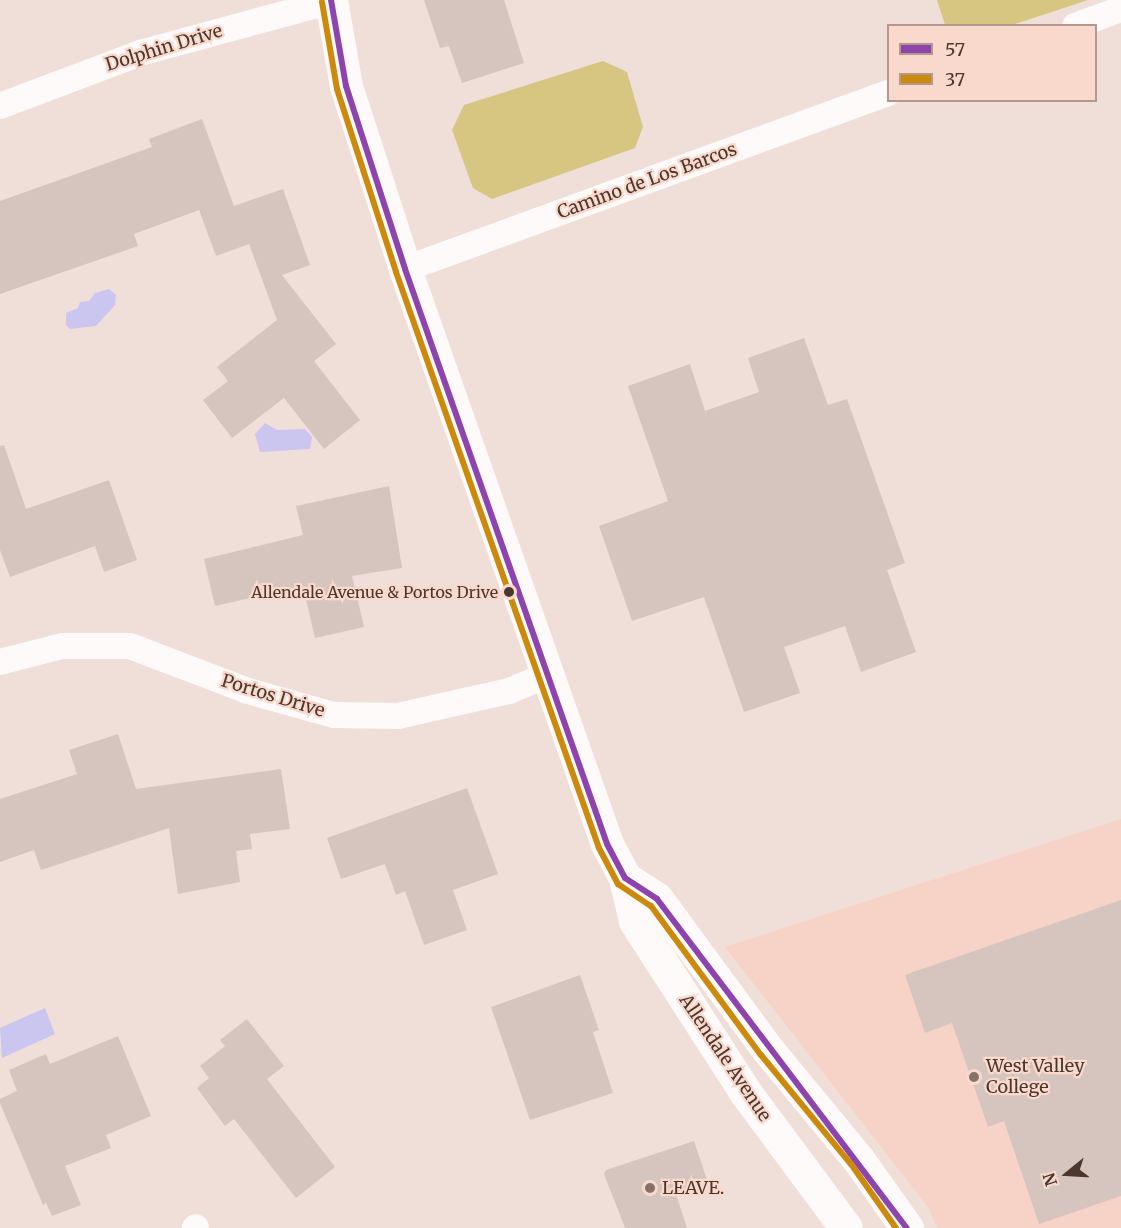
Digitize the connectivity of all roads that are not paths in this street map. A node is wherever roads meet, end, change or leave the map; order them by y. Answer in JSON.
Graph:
{"nodes":[{"id":1,"x":331,"y":1,"type":"edge"},
{"id":2,"x":1121,"y":9,"type":"edge"},
{"id":3,"x":1080,"y":24,"type":"edge"},
{"id":4,"x":887,"y":93,"type":"edge"},
{"id":5,"x":0,"y":106,"type":"edge"},
{"id":6,"x":405,"y":269,"type":"junction"},
{"id":7,"x":0,"y":662,"type":"edge"},
{"id":8,"x":548,"y":675,"type":"junction"},
{"id":9,"x":626,"y":878,"type":"junction"},
{"id":10,"x":846,"y":1228,"type":"edge"},
{"id":11,"x":907,"y":1228,"type":"edge"}],
"edges":[{"from":1,"to":5,"type":"street","name":"Dolphin Drive"},
{"from":1,"to":6,"type":"street","name":"Allendale Avenue"},
{"from":2,"to":3,"type":"street"},
{"from":4,"to":6,"type":"street","name":"Camino de Los Barcos"},
{"from":6,"to":8,"type":"street","name":"Allendale Avenue"},
{"from":7,"to":8,"type":"street","name":"Portos Drive"},
{"from":8,"to":9,"type":"street","name":"Allendale Avenue"},
{"from":9,"to":10,"type":"street","name":"Allendale Avenue"},
{"from":9,"to":11,"type":"street","name":"Allendale Avenue"}]}
